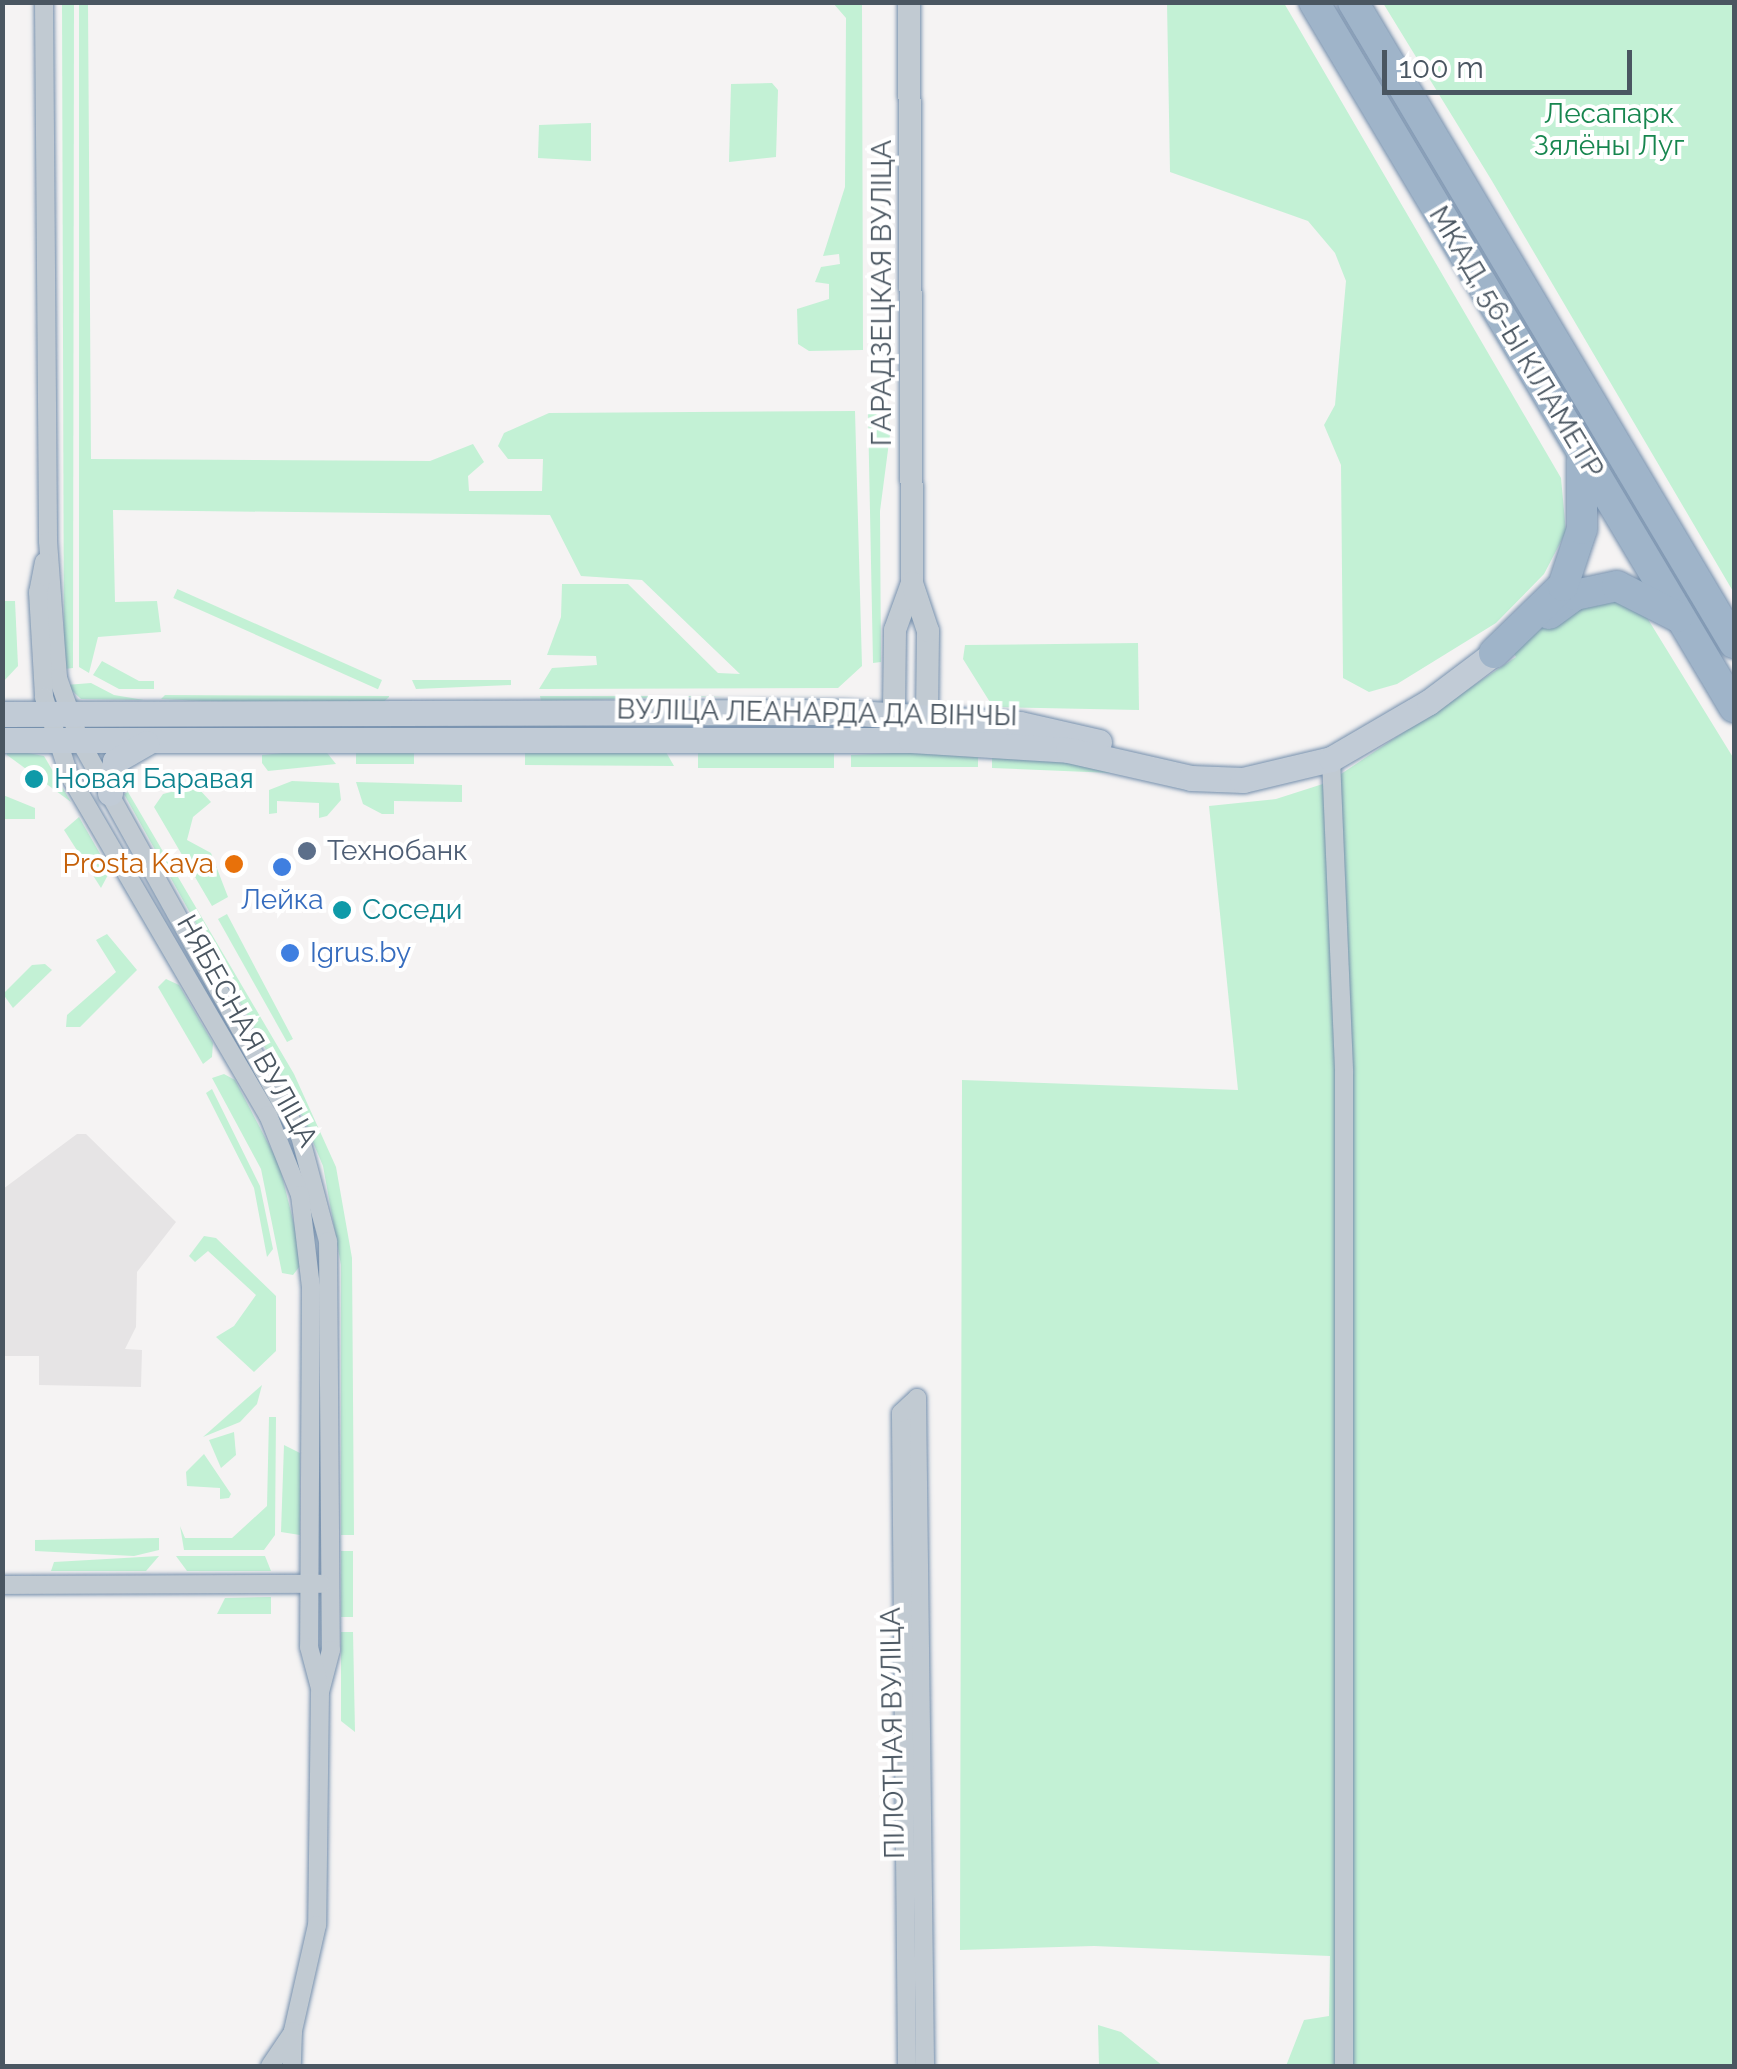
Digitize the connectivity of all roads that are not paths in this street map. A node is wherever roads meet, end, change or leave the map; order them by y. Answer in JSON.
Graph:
{"nodes":[{"id":1,"x":44,"y":2,"type":"edge"},
{"id":2,"x":909,"y":2,"type":"edge"},
{"id":3,"x":1314,"y":2,"type":"edge"},
{"id":4,"x":1353,"y":2,"type":"edge"},
{"id":5,"x":1581,"y":452,"type":"junction"},
{"id":6,"x":912,"y":583,"type":"junction"},
{"id":7,"x":1684,"y":621,"type":"junction"},
{"id":8,"x":1734,"y":644,"type":"edge"},
{"id":9,"x":1494,"y":653,"type":"junction"},
{"id":10,"x":1727,"y":694,"type":"edge"},
{"id":11,"x":2,"y":714,"type":"edge"},
{"id":12,"x":58,"y":714,"type":"junction"},
{"id":13,"x":894,"y":714,"type":"junction"},
{"id":14,"x":927,"y":716,"type":"junction"},
{"id":15,"x":2,"y":740,"type":"edge"},
{"id":16,"x":68,"y":740,"type":"junction"},
{"id":17,"x":912,"y":740,"type":"junction"},
{"id":18,"x":150,"y":742,"type":"junction"},
{"id":19,"x":1331,"y":759,"type":"junction"},
{"id":20,"x":1170,"y":773,"type":"junction"},
{"id":21,"x":110,"y":793,"type":"junction"},
{"id":22,"x":261,"y":1062,"type":"junction"},
{"id":23,"x":241,"y":1068,"type":"junction"},
{"id":24,"x":2,"y":1584,"type":"edge"},
{"id":25,"x":309,"y":1584,"type":"junction"},
{"id":26,"x":332,"y":1584,"type":"junction"},
{"id":27,"x":320,"y":1692,"type":"junction"},
{"id":28,"x":915,"y":1990,"type":"junction"},
{"id":29,"x":293,"y":2031,"type":"junction"},
{"id":30,"x":270,"y":2066,"type":"edge"},
{"id":31,"x":292,"y":2066,"type":"edge"},
{"id":32,"x":907,"y":2066,"type":"edge"},
{"id":33,"x":924,"y":2066,"type":"edge"},
{"id":34,"x":1344,"y":2066,"type":"edge"}],
"edges":[{"from":1,"to":12,"type":"street","name":"НЯБЕСНАЯ ВУЛІЦА"},
{"from":2,"to":6,"type":"street","name":"ГАРАДЗЕЦКАЯ ВУЛІЦА"},
{"from":3,"to":5,"type":"highway","name":"МКАД, 56-Ы КІЛАМЕТР"},
{"from":4,"to":8,"type":"highway","name":"МКАД, 56-Ы КІЛАМЕТР"},
{"from":5,"to":7,"type":"highway","name":"МКАД, 56-Ы КІЛАМЕТР"},
{"from":5,"to":9,"type":"highway"},
{"from":6,"to":13,"type":"street","name":"ГАРАДЗЕЦКАЯ ВУЛІЦА"},
{"from":6,"to":14,"type":"street","name":"ГАРАДЗЕЦКАЯ ВУЛІЦА"},
{"from":7,"to":9,"type":"highway"},
{"from":7,"to":10,"type":"highway","name":"МКАД, 56-Ы КІЛАМЕТР"},
{"from":9,"to":19,"type":"main road"},
{"from":11,"to":12,"type":"main road","name":"ВУЛІЦА ЛЕАНАРДА ДА ВІНЧЫ"},
{"from":12,"to":13,"type":"main road","name":"ВУЛІЦА ЛЕАНАРДА ДА ВІНЧЫ"},
{"from":12,"to":16,"type":"street","name":"НЯБЕСНАЯ ВУЛІЦА"},
{"from":13,"to":14,"type":"main road","name":"ВУЛІЦА ЛЕАНАРДА ДА ВІНЧЫ"},
{"from":13,"to":17,"type":"street"},
{"from":14,"to":17,"type":"street"},
{"from":14,"to":20,"type":"main road","name":"ВУЛІЦА ЛЕАНАРДА ДА ВІНЧЫ"},
{"from":15,"to":16,"type":"main road","name":"ВУЛІЦА ЛЕАНАРДА ДА ВІНЧЫ"},
{"from":16,"to":18,"type":"main road","name":"ВУЛІЦА ЛЕАНАРДА ДА ВІНЧЫ"},
{"from":16,"to":21,"type":"street","name":"НЯБЕСНАЯ ВУЛІЦА"},
{"from":16,"to":23,"type":"street","name":"НЯБЕСНАЯ ВУЛІЦА"},
{"from":17,"to":18,"type":"main road","name":"ВУЛІЦА ЛЕАНАРДА ДА ВІНЧЫ"},
{"from":17,"to":20,"type":"main road","name":"ВУЛІЦА ЛЕАНАРДА ДА ВІНЧЫ"},
{"from":18,"to":21,"type":"main road"},
{"from":19,"to":20,"type":"main road"},
{"from":19,"to":34,"type":"street"},
{"from":21,"to":22,"type":"street","name":"НЯБЕСНАЯ ВУЛІЦА"},
{"from":22,"to":23,"type":"street"},
{"from":22,"to":26,"type":"street","name":"НЯБЕСНАЯ ВУЛІЦА"},
{"from":23,"to":25,"type":"street","name":"НЯБЕСНАЯ ВУЛІЦА"},
{"from":24,"to":25,"type":"street"},
{"from":25,"to":26,"type":"street"},
{"from":25,"to":27,"type":"street","name":"НЯБЕСНАЯ ВУЛІЦА"},
{"from":26,"to":27,"type":"street","name":"НЯБЕСНАЯ ВУЛІЦА"},
{"from":27,"to":29,"type":"street","name":"НЯБЕСНАЯ ВУЛІЦА"},
{"from":28,"to":28,"type":"street","name":"ПІЛОТНАЯ ВУЛІЦА"},
{"from":28,"to":32,"type":"street","name":"ПІЛОТНАЯ ВУЛІЦА"},
{"from":28,"to":33,"type":"street","name":"ПІЛОТНАЯ ВУЛІЦА"},
{"from":29,"to":30,"type":"street","name":"НЯБЕСНАЯ ВУЛІЦА"},
{"from":29,"to":31,"type":"street","name":"НЯБЕСНАЯ ВУЛІЦА"}]}
